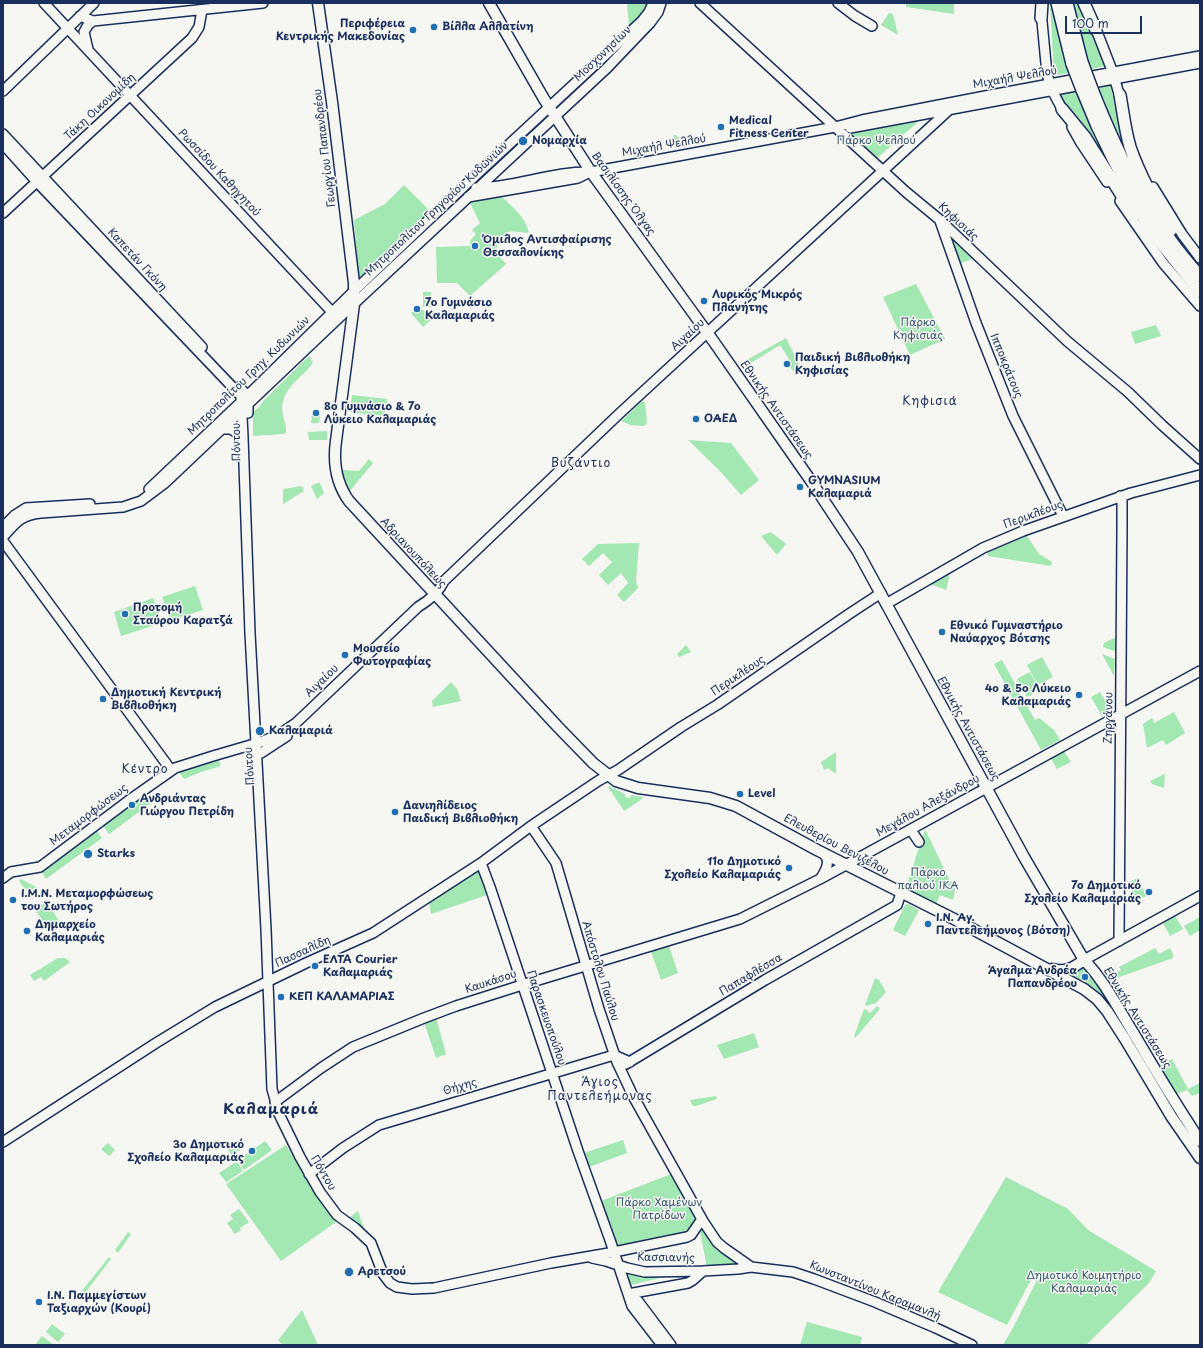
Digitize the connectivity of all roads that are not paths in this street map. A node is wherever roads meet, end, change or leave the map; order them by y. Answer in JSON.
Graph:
{"nodes":[{"id":1,"x":44,"y":3,"type":"edge"},
{"id":2,"x":94,"y":3,"type":"edge"},
{"id":3,"x":263,"y":3,"type":"edge"},
{"id":4,"x":318,"y":3,"type":"edge"},
{"id":5,"x":489,"y":3,"type":"edge"},
{"id":6,"x":653,"y":3,"type":"edge"},
{"id":7,"x":661,"y":3,"type":"edge"},
{"id":8,"x":700,"y":3,"type":"edge"},
{"id":9,"x":838,"y":3,"type":"edge"},
{"id":10,"x":1041,"y":3,"type":"edge"},
{"id":11,"x":1057,"y":3,"type":"edge"},
{"id":12,"x":1067,"y":3,"type":"edge"},
{"id":13,"x":1084,"y":3,"type":"edge"},
{"id":14,"x":1087,"y":3,"type":"edge"},
{"id":15,"x":202,"y":10,"type":"junction"},
{"id":16,"x":80,"y":16,"type":"junction"},
{"id":17,"x":1041,"y":18,"type":"joint"},
{"id":18,"x":93,"y":21,"type":"junction"},
{"id":19,"x":872,"y":26,"type":"dead end"},
{"id":20,"x":67,"y":28,"type":"junction"},
{"id":21,"x":1096,"y":30,"type":"junction"},
{"id":22,"x":88,"y":50,"type":"junction"},
{"id":23,"x":1200,"y":56,"type":"edge"},
{"id":24,"x":1077,"y":63,"type":"junction"},
{"id":25,"x":1200,"y":63,"type":"edge"},
{"id":26,"x":1114,"y":76,"type":"junction"},
{"id":27,"x":1126,"y":76,"type":"junction"},
{"id":28,"x":1050,"y":87,"type":"junction"},
{"id":29,"x":1087,"y":90,"type":"junction"},
{"id":30,"x":3,"y":91,"type":"edge"},
{"id":31,"x":130,"y":95,"type":"junction"},
{"id":32,"x":1120,"y":95,"type":"junction"},
{"id":33,"x":549,"y":107,"type":"junction"},
{"id":34,"x":950,"y":109,"type":"junction"},
{"id":35,"x":1062,"y":109,"type":"junction"},
{"id":36,"x":820,"y":113,"type":"junction"},
{"id":37,"x":555,"y":116,"type":"junction"},
{"id":38,"x":835,"y":127,"type":"junction"},
{"id":39,"x":814,"y":131,"type":"junction"},
{"id":40,"x":3,"y":134,"type":"edge"},
{"id":41,"x":3,"y":144,"type":"edge"},
{"id":42,"x":883,"y":170,"type":"junction"},
{"id":43,"x":591,"y":172,"type":"junction"},
{"id":44,"x":40,"y":179,"type":"junction"},
{"id":45,"x":462,"y":188,"type":"junction"},
{"id":46,"x":477,"y":188,"type":"junction"},
{"id":47,"x":468,"y":197,"type":"junction"},
{"id":48,"x":3,"y":214,"type":"edge"},
{"id":49,"x":940,"y":220,"type":"junction"},
{"id":50,"x":1149,"y":228,"type":"junction"},
{"id":51,"x":1200,"y":258,"type":"edge"},
{"id":52,"x":1200,"y":272,"type":"edge"},
{"id":53,"x":1200,"y":276,"type":"edge"},
{"id":54,"x":354,"y":291,"type":"junction"},
{"id":55,"x":1200,"y":292,"type":"edge"},
{"id":56,"x":354,"y":304,"type":"junction"},
{"id":57,"x":1200,"y":306,"type":"edge"},
{"id":58,"x":332,"y":312,"type":"junction"},
{"id":59,"x":708,"y":333,"type":"junction"},
{"id":60,"x":245,"y":403,"type":"junction"},
{"id":61,"x":222,"y":428,"type":"junction"},
{"id":62,"x":243,"y":437,"type":"junction"},
{"id":63,"x":1200,"y":459,"type":"edge"},
{"id":64,"x":1200,"y":475,"type":"edge"},
{"id":65,"x":163,"y":481,"type":"junction"},
{"id":66,"x":1120,"y":496,"type":"junction"},
{"id":67,"x":25,"y":513,"type":"junction"},
{"id":68,"x":1064,"y":516,"type":"junction"},
{"id":69,"x":3,"y":526,"type":"edge"},
{"id":70,"x":3,"y":537,"type":"edge"},
{"id":71,"x":3,"y":541,"type":"edge"},
{"id":72,"x":433,"y":592,"type":"junction"},
{"id":73,"x":881,"y":593,"type":"junction"},
{"id":74,"x":886,"y":604,"type":"junction"},
{"id":75,"x":1200,"y":671,"type":"edge"},
{"id":76,"x":1121,"y":714,"type":"junction"},
{"id":77,"x":296,"y":723,"type":"junction"},
{"id":78,"x":258,"y":743,"type":"junction"},
{"id":79,"x":259,"y":753,"type":"junction"},
{"id":80,"x":171,"y":770,"type":"junction"},
{"id":81,"x":608,"y":775,"type":"junction"},
{"id":82,"x":986,"y":787,"type":"junction"},
{"id":83,"x":531,"y":826,"type":"junction"},
{"id":84,"x":911,"y":830,"type":"junction"},
{"id":85,"x":919,"y":842,"type":"dead end"},
{"id":86,"x":824,"y":854,"type":"junction"},
{"id":87,"x":481,"y":863,"type":"junction"},
{"id":88,"x":846,"y":865,"type":"junction"},
{"id":89,"x":3,"y":878,"type":"edge"},
{"id":90,"x":820,"y":879,"type":"junction"},
{"id":91,"x":901,"y":893,"type":"junction"},
{"id":92,"x":1200,"y":896,"type":"edge"},
{"id":93,"x":730,"y":923,"type":"joint"},
{"id":94,"x":1119,"y":941,"type":"junction"},
{"id":95,"x":1084,"y":960,"type":"junction"},
{"id":96,"x":586,"y":965,"type":"junction"},
{"id":97,"x":1042,"y":966,"type":"junction"},
{"id":98,"x":269,"y":981,"type":"junction"},
{"id":99,"x":522,"y":985,"type":"junction"},
{"id":100,"x":614,"y":1055,"type":"junction"},
{"id":101,"x":630,"y":1062,"type":"junction"},
{"id":102,"x":619,"y":1068,"type":"junction"},
{"id":103,"x":552,"y":1073,"type":"junction"},
{"id":104,"x":275,"y":1102,"type":"junction"},
{"id":105,"x":1200,"y":1141,"type":"edge"},
{"id":106,"x":3,"y":1142,"type":"edge"},
{"id":107,"x":1200,"y":1158,"type":"edge"},
{"id":108,"x":309,"y":1174,"type":"junction"},
{"id":109,"x":702,"y":1219,"type":"junction"},
{"id":110,"x":614,"y":1252,"type":"junction"},
{"id":111,"x":582,"y":1258,"type":"junction"},
{"id":112,"x":619,"y":1266,"type":"junction"},
{"id":113,"x":751,"y":1267,"type":"junction"},
{"id":114,"x":703,"y":1271,"type":"junction"},
{"id":115,"x":628,"y":1294,"type":"junction"},
{"id":116,"x":662,"y":1345,"type":"edge"},
{"id":117,"x":671,"y":1345,"type":"edge"},
{"id":118,"x":972,"y":1345,"type":"edge"}],
"edges":[{"from":1,"to":20,"type":"main road"},
{"from":2,"to":16,"type":"main road"},
{"from":3,"to":15,"type":"main road"},
{"from":4,"to":54,"type":"main road","name":"Γεωργίου Παπανδρέου"},
{"from":5,"to":33,"type":"main road","name":"Βασιλίσσης Όλγας"},
{"from":6,"to":33,"type":"main road","name":"Μοσχονησίων"},
{"from":7,"to":37,"type":"main road","name":"Μοσχονησίων"},
{"from":8,"to":36,"type":"main road","name":"Κηφισιάς"},
{"from":9,"to":19,"type":"main road"},
{"from":10,"to":17,"type":"highway"},
{"from":11,"to":24,"type":"highway"},
{"from":12,"to":24,"type":"highway"},
{"from":13,"to":21,"type":"highway"},
{"from":14,"to":21,"type":"main road"},
{"from":15,"to":18,"type":"main road"},
{"from":15,"to":31,"type":"main road","name":"Τάκη Οικονομίδη"},
{"from":16,"to":18,"type":"main road"},
{"from":16,"to":20,"type":"main road"},
{"from":17,"to":28,"type":"main road"},
{"from":18,"to":22,"type":"main road"},
{"from":20,"to":22,"type":"main road","name":"Ρωσσίδου Καθηγητού"},
{"from":20,"to":30,"type":"main road"},
{"from":21,"to":26,"type":"main road"},
{"from":22,"to":31,"type":"main road","name":"Ρωσσίδου Καθηγητού"},
{"from":23,"to":26,"type":"main road","name":"Μιχαήλ Ψελλού"},
{"from":24,"to":29,"type":"highway","bridge":true},
{"from":25,"to":27,"type":"main road","name":"Μιχαήλ Ψελλού"},
{"from":26,"to":27,"type":"main road","name":"Μιχαήλ Ψελλού"},
{"from":26,"to":28,"type":"main road","name":"Μιχαήλ Ψελλού"},
{"from":26,"to":32,"type":"main road"},
{"from":27,"to":32,"type":"main road"},
{"from":28,"to":34,"type":"main road","name":"Μιχαήλ Ψελλού"},
{"from":28,"to":35,"type":"main road"},
{"from":28,"to":38,"type":"main road","name":"Μιχαήλ Ψελλού"},
{"from":29,"to":50,"type":"highway"},
{"from":29,"to":53,"type":"highway"},
{"from":31,"to":44,"type":"main road","name":"Τάκη Οικονομίδη"},
{"from":31,"to":58,"type":"main road","name":"Ρωσσίδου Καθηγητού"},
{"from":32,"to":51,"type":"main road"},
{"from":32,"to":52,"type":"highway"},
{"from":33,"to":37,"type":"main road","name":"Βασιλίσσης Όλγας"},
{"from":33,"to":45,"type":"main road","name":"Μητροπολίτου Γρηγορίου Κυδωνιών"},
{"from":34,"to":38,"type":"main road","name":"Μιχαήλ Ψελλού"},
{"from":34,"to":42,"type":"main road","name":"Αιγαίου"},
{"from":35,"to":50,"type":"highway"},
{"from":35,"to":57,"type":"main road"},
{"from":36,"to":38,"type":"main road","name":"Κηφισιάς"},
{"from":36,"to":39,"type":"main road"},
{"from":37,"to":43,"type":"main road","name":"Βασιλίσσης Όλγας"},
{"from":37,"to":46,"type":"main road","name":"Μητροπολίτου Γρηγορίου Κυδωνιών"},
{"from":38,"to":39,"type":"main road","name":"Μιχαήλ Ψελλού"},
{"from":38,"to":42,"type":"main road","name":"Κηφισιάς"},
{"from":39,"to":43,"type":"main road","name":"Μιχαήλ Ψελλού"},
{"from":40,"to":44,"type":"main road","name":"Καπετάν Γκόνη"},
{"from":41,"to":44,"type":"main road","name":"Καπετάν Γκόνη"},
{"from":42,"to":49,"type":"main road","name":"Κηφισιάς"},
{"from":42,"to":59,"type":"main road","name":"Αιγαίου"},
{"from":43,"to":46,"type":"main road"},
{"from":43,"to":47,"type":"main road"},
{"from":43,"to":59,"type":"main road","name":"Βασιλίσσης Όλγας"},
{"from":44,"to":48,"type":"main road","name":"Τάκη Οικονομίδη"},
{"from":44,"to":60,"type":"main road","name":"Καπετάν Γκόνη"},
{"from":45,"to":46,"type":"main road"},
{"from":45,"to":54,"type":"main road","name":"Μητροπολίτου Γρηγορίου Κυδωνιών"},
{"from":46,"to":47,"type":"main road","name":"Μητροπολίτου Γρηγορίου Κυδωνιών"},
{"from":47,"to":56,"type":"main road","name":"Μητροπολίτου Γρηγορίου Κυδωνιών"},
{"from":49,"to":63,"type":"main road","name":"Κηφισιάς"},
{"from":49,"to":68,"type":"main road","name":"Ιπποκράτους"},
{"from":50,"to":55,"type":"highway"},
{"from":54,"to":56,"type":"main road","name":"Αδριανουπόλεως"},
{"from":54,"to":58,"type":"main road","name":"Μητροπολίτου Γρηγ. Κυδωνιών"},
{"from":56,"to":60,"type":"main road"},
{"from":56,"to":72,"type":"main road","name":"Αδριανουπόλεως"},
{"from":58,"to":60,"type":"main road","name":"Μητροπολίτου Γρηγ. Κυδωνιών"},
{"from":59,"to":72,"type":"main road","name":"Αιγαίου"},
{"from":59,"to":73,"type":"main road","name":"Εθνικής Αντιστάσεως"},
{"from":60,"to":61,"type":"main road","name":"Μητροπολίτου Γρηγ. Κυδωνιών"},
{"from":60,"to":62,"type":"main road","name":"Πόντου"},
{"from":60,"to":65,"type":"main road","name":"Μητροπολίτου Γρηγ. Κυδωνιών"},
{"from":60,"to":78,"type":"main road","name":"Πόντου"},
{"from":61,"to":62,"type":"main road"},
{"from":61,"to":65,"type":"main road","name":"Μητροπολίτου Γρηγ. Κυδωνιών"},
{"from":62,"to":78,"type":"main road","name":"Πόντου"},
{"from":64,"to":66,"type":"main road","name":"Περικλέους"},
{"from":65,"to":67,"type":"main road"},
{"from":66,"to":68,"type":"main road","name":"Περικλέους"},
{"from":66,"to":76,"type":"main road","name":"Ζηργάνου"},
{"from":67,"to":69,"type":"main road"},
{"from":67,"to":70,"type":"main road"},
{"from":68,"to":74,"type":"main road","name":"Περικλέους"},
{"from":71,"to":80,"type":"main road"},
{"from":72,"to":77,"type":"main road","name":"Αιγαίου"},
{"from":72,"to":81,"type":"main road","name":"Αδριανουπόλεως"},
{"from":73,"to":74,"type":"main road","name":"Εθνικής Αντιστάσεως"},
{"from":73,"to":81,"type":"main road","name":"Περικλέους"},
{"from":74,"to":82,"type":"main road","name":"Εθνικής Αντιστάσεως"},
{"from":75,"to":76,"type":"main road","name":"Μεγάλου Αλεξάνδρου"},
{"from":76,"to":82,"type":"main road","name":"Μεγάλου Αλεξάνδρου"},
{"from":76,"to":94,"type":"main road","name":"Ζηργάνου"},
{"from":77,"to":78,"type":"main road","name":"Αιγαίου"},
{"from":77,"to":79,"type":"main road","name":"Αιγαίου"},
{"from":78,"to":79,"type":"main road","name":"Πόντου"},
{"from":78,"to":80,"type":"main road","name":"Μεταμορφώσεως"},
{"from":79,"to":98,"type":"main road","name":"Πόντου"},
{"from":80,"to":89,"type":"main road","name":"Μεταμορφώσεως"},
{"from":81,"to":83,"type":"main road","name":"Πασσαλίδη"},
{"from":81,"to":86,"type":"main road","name":"Ελευθερίου Βενιζέλου"},
{"from":82,"to":84,"type":"main road","name":"Μεγάλου Αλεξάνδρου"},
{"from":82,"to":95,"type":"main road","name":"Εθνικής Αντιστάσεως"},
{"from":83,"to":87,"type":"main road","name":"Πασσαλίδη"},
{"from":83,"to":96,"type":"main road","name":"Απόστολου Παύλου"},
{"from":84,"to":85,"type":"main road"},
{"from":84,"to":88,"type":"main road","name":"Μεγάλου Αλεξάνδρου"},
{"from":86,"to":88,"type":"main road","name":"Ελευθερίου Βενιζέλου"},
{"from":86,"to":90,"type":"main road"},
{"from":87,"to":98,"type":"main road","name":"Πασσαλίδη"},
{"from":87,"to":99,"type":"main road","name":"Παρασκευοπούλου"},
{"from":88,"to":90,"type":"main road","name":"Μεγάλου Αλεξάνδρου"},
{"from":88,"to":91,"type":"main road","name":"Ελευθερίου Βενιζέλου"},
{"from":90,"to":93,"type":"main road","name":"Μεγάλου Αλεξάνδρου"},
{"from":91,"to":97,"type":"main road","name":"Ελευθερίου Βενιζέλου"},
{"from":91,"to":101,"type":"main road","name":"Παπαφλέσσα"},
{"from":92,"to":94,"type":"main road"},
{"from":93,"to":96,"type":"main road","name":"Καυκάσου"},
{"from":94,"to":95,"type":"main road"},
{"from":95,"to":97,"type":"main road"},
{"from":95,"to":105,"type":"main road","name":"Εθνικής Αντιστάσεως"},
{"from":96,"to":99,"type":"main road","name":"Καυκάσου"},
{"from":96,"to":100,"type":"main road","name":"Απόστολου Παύλου"},
{"from":97,"to":107,"type":"main road","name":"Εθνικής Αντιστάσεως"},
{"from":98,"to":104,"type":"main road","name":"Πόντου"},
{"from":98,"to":106,"type":"main road","name":"Πασσαλίδη"},
{"from":99,"to":103,"type":"main road","name":"Παρασκευοπούλου"},
{"from":99,"to":104,"type":"main road","name":"Καυκάσου"},
{"from":100,"to":101,"type":"main road"},
{"from":100,"to":102,"type":"main road","name":"Απόστολου Παύλου"},
{"from":100,"to":103,"type":"main road","name":"Θήχης"},
{"from":101,"to":102,"type":"main road","name":"Παπαφλέσσα"},
{"from":102,"to":109,"type":"main road","name":"Απόστολου Παύλου"},
{"from":103,"to":108,"type":"main road","name":"Θήχης"},
{"from":103,"to":110,"type":"main road","name":"Παρασκευοπούλου"},
{"from":104,"to":108,"type":"main road","name":"Πόντου"},
{"from":108,"to":111,"type":"main road","name":"Πόντου"},
{"from":109,"to":110,"type":"main road"},
{"from":109,"to":113,"type":"main road","name":"Απόστολου Παύλου"},
{"from":110,"to":111,"type":"main road"},
{"from":110,"to":112,"type":"main road","name":"Παρασκευοπούλου"},
{"from":111,"to":112,"type":"main road","name":"Κασσιανής"},
{"from":112,"to":114,"type":"main road","name":"Κασσιανής"},
{"from":112,"to":115,"type":"main road","name":"Παρασκευοπούλου"},
{"from":113,"to":114,"type":"main road","name":"Κωνσταντίνου Καραμανλή"},
{"from":113,"to":118,"type":"main road","name":"Κωνσταντίνου Καραμανλή"},
{"from":114,"to":115,"type":"main road"},
{"from":115,"to":116,"type":"main road","name":"Παρασκευοπούλου"},
{"from":115,"to":117,"type":"main road"}]}
